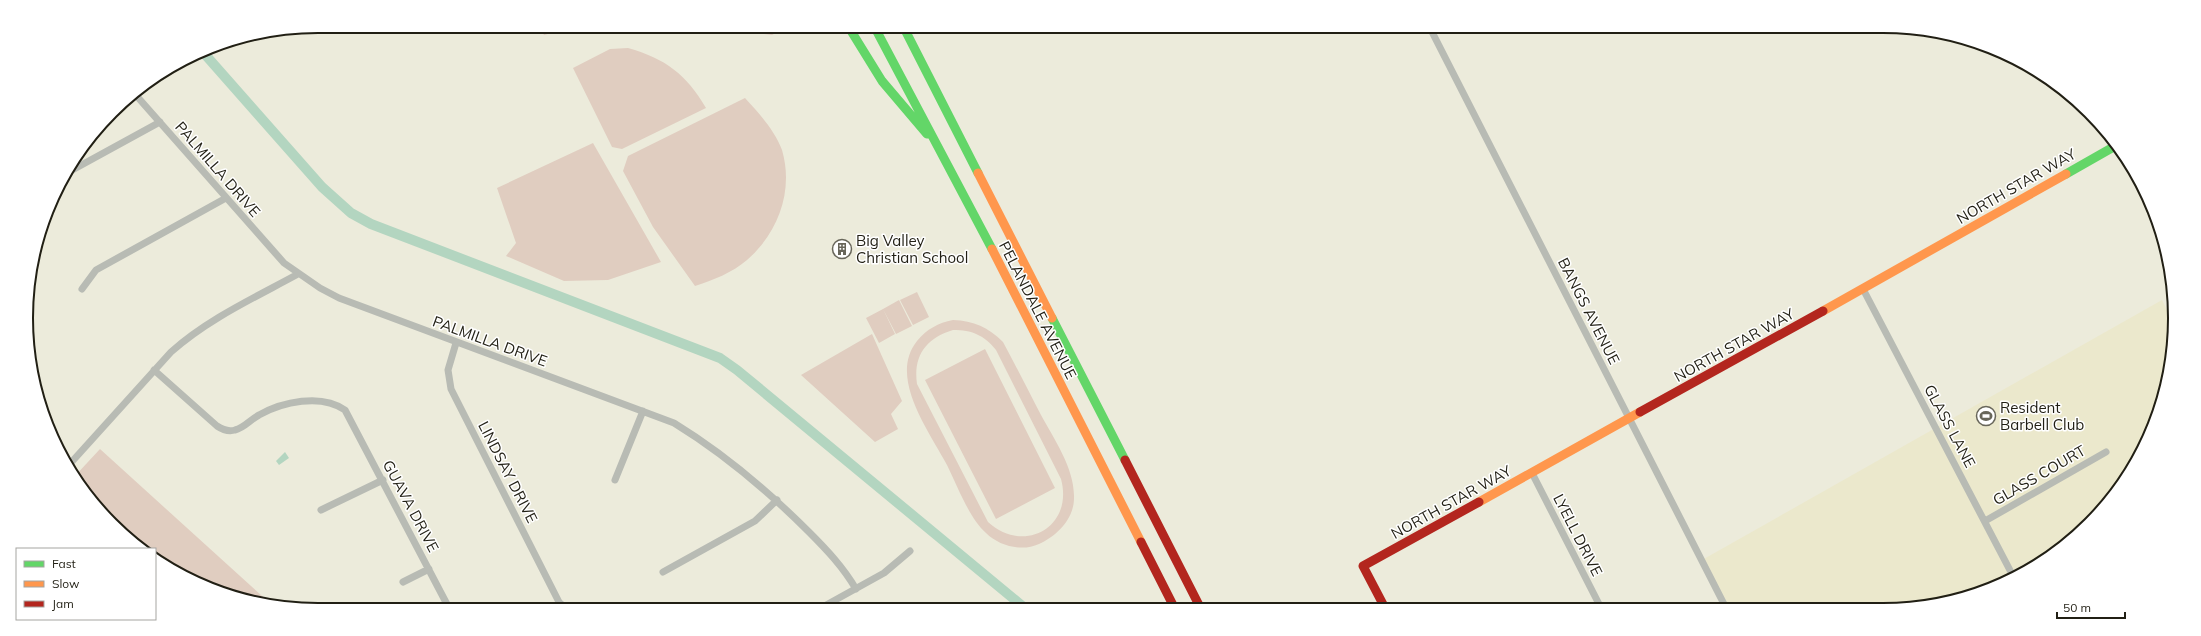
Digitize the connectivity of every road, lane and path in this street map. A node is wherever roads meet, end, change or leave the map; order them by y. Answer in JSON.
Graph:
{"nodes":[{"id":1,"x":852,"y":33,"type":"edge"},
{"id":2,"x":878,"y":33,"type":"edge"},
{"id":3,"x":907,"y":33,"type":"edge"},
{"id":4,"x":1433,"y":33,"type":"edge"},
{"id":5,"x":138,"y":98,"type":"edge"},
{"id":6,"x":160,"y":122,"type":"junction"},
{"id":7,"x":937,"y":146,"type":"junction"},
{"id":8,"x":2111,"y":148,"type":"edge"},
{"id":9,"x":75,"y":168,"type":"edge"},
{"id":10,"x":226,"y":198,"type":"junction"},
{"id":11,"x":298,"y":274,"type":"junction"},
{"id":12,"x":82,"y":289,"type":"dead end"},
{"id":13,"x":1863,"y":289,"type":"junction"},
{"id":14,"x":456,"y":343,"type":"junction"},
{"id":15,"x":154,"y":370,"type":"junction"},
{"id":16,"x":643,"y":411,"type":"junction"},
{"id":17,"x":1629,"y":419,"type":"junction"},
{"id":18,"x":2106,"y":452,"type":"dead end"},
{"id":19,"x":72,"y":462,"type":"edge"},
{"id":20,"x":1532,"y":473,"type":"junction"},
{"id":21,"x":383,"y":480,"type":"junction"},
{"id":22,"x":615,"y":480,"type":"dead end"},
{"id":23,"x":777,"y":500,"type":"junction"},
{"id":24,"x":321,"y":510,"type":"dead end"},
{"id":25,"x":1985,"y":521,"type":"junction"},
{"id":26,"x":910,"y":551,"type":"dead end"},
{"id":27,"x":429,"y":569,"type":"junction"},
{"id":28,"x":663,"y":572,"type":"dead end"},
{"id":29,"x":2011,"y":573,"type":"edge"},
{"id":30,"x":403,"y":582,"type":"dead end"},
{"id":31,"x":856,"y":589,"type":"junction"},
{"id":32,"x":446,"y":603,"type":"edge"},
{"id":33,"x":560,"y":603,"type":"edge"},
{"id":34,"x":831,"y":603,"type":"edge"},
{"id":35,"x":1172,"y":603,"type":"edge"},
{"id":36,"x":1198,"y":603,"type":"edge"},
{"id":37,"x":1382,"y":603,"type":"edge"},
{"id":38,"x":1598,"y":603,"type":"edge"},
{"id":39,"x":1723,"y":603,"type":"edge"}],
"edges":[{"from":1,"to":7,"type":"main road"},
{"from":2,"to":7,"type":"main road","name":"PELANDALE AVENUE"},
{"from":3,"to":36,"type":"main road","name":"PELANDALE AVENUE"},
{"from":4,"to":17,"type":"street","name":"BANGS AVENUE"},
{"from":5,"to":6,"type":"street","name":"PALMILLA DRIVE"},
{"from":6,"to":9,"type":"street"},
{"from":6,"to":10,"type":"street","name":"PALMILLA DRIVE"},
{"from":7,"to":35,"type":"main road","name":"PELANDALE AVENUE"},
{"from":8,"to":13,"type":"main road","name":"NORTH STAR WAY"},
{"from":10,"to":11,"type":"street","name":"PALMILLA DRIVE"},
{"from":10,"to":12,"type":"street"},
{"from":11,"to":14,"type":"street","name":"PALMILLA DRIVE"},
{"from":11,"to":15,"type":"street"},
{"from":13,"to":17,"type":"main road","name":"NORTH STAR WAY"},
{"from":13,"to":25,"type":"street","name":"GLASS LANE"},
{"from":14,"to":16,"type":"street","name":"PALMILLA DRIVE"},
{"from":14,"to":33,"type":"street","name":"LINDSAY DRIVE"},
{"from":15,"to":19,"type":"street"},
{"from":15,"to":21,"type":"street","name":"GUAVA DRIVE"},
{"from":16,"to":22,"type":"street"},
{"from":16,"to":23,"type":"street","name":"PALMILLA DRIVE"},
{"from":17,"to":20,"type":"main road","name":"NORTH STAR WAY"},
{"from":17,"to":39,"type":"street","name":"BANGS AVENUE"},
{"from":18,"to":25,"type":"street","name":"GLASS COURT"},
{"from":20,"to":37,"type":"main road","name":"NORTH STAR WAY"},
{"from":20,"to":38,"type":"street","name":"LYELL DRIVE"},
{"from":21,"to":24,"type":"street"},
{"from":21,"to":27,"type":"street","name":"GUAVA DRIVE"},
{"from":23,"to":28,"type":"street"},
{"from":23,"to":31,"type":"street","name":"PALMILLA DRIVE"},
{"from":25,"to":29,"type":"street","name":"GLASS LANE"},
{"from":26,"to":31,"type":"street"},
{"from":27,"to":30,"type":"street"},
{"from":27,"to":32,"type":"street","name":"GUAVA DRIVE"},
{"from":31,"to":34,"type":"street"}]}
